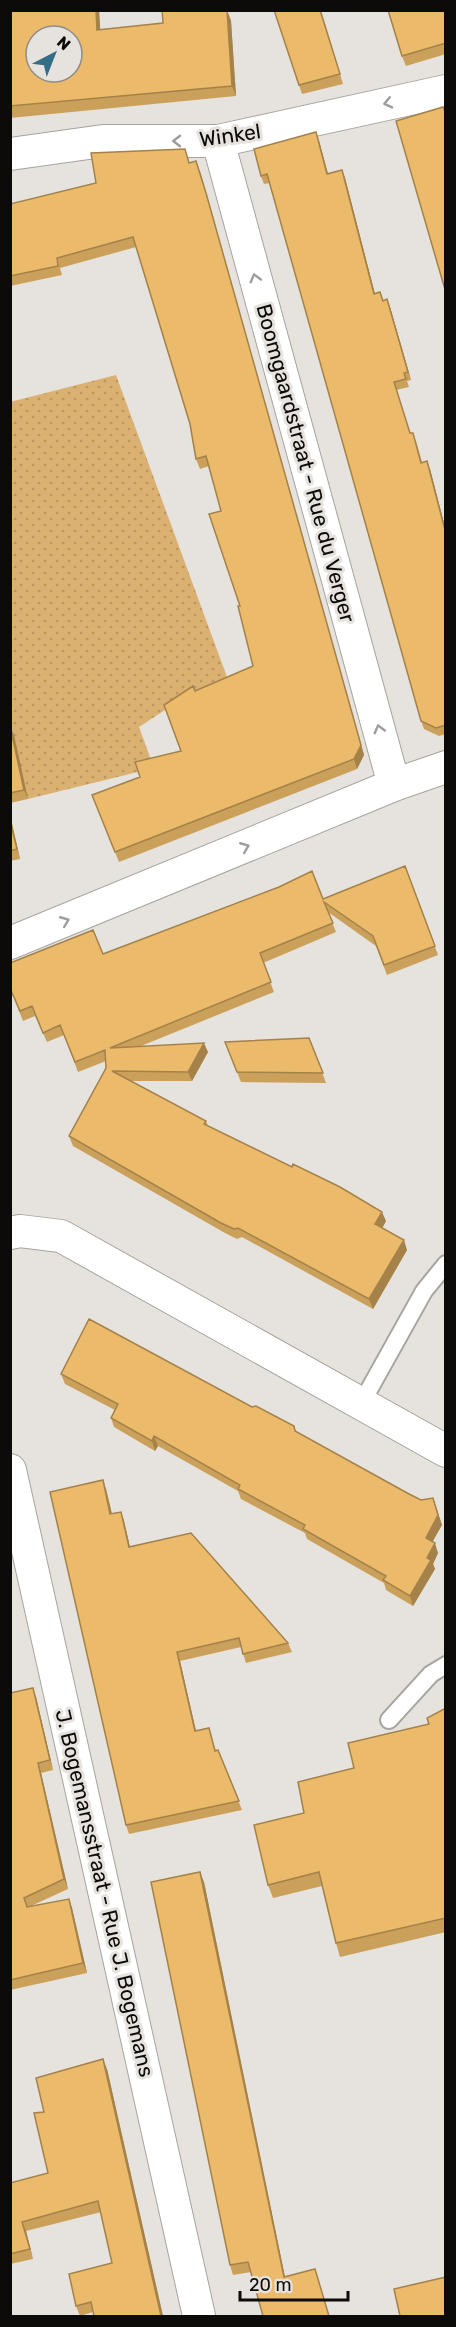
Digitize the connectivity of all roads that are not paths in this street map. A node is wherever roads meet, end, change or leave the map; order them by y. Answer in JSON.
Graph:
{"nodes":[{"id":1,"x":446,"y":90,"type":"edge"},
{"id":2,"x":218,"y":141,"type":"junction"},
{"id":3,"x":10,"y":154,"type":"edge"},
{"id":4,"x":446,"y":766,"type":"edge"},
{"id":5,"x":394,"y":785,"type":"junction"},
{"id":6,"x":10,"y":943,"type":"edge"},
{"id":7,"x":10,"y":1233,"type":"edge"},
{"id":8,"x":446,"y":1264,"type":"edge"},
{"id":9,"x":361,"y":1404,"type":"junction"},
{"id":10,"x":446,"y":1451,"type":"edge"},
{"id":11,"x":10,"y":1470,"type":"edge"},
{"id":12,"x":446,"y":1665,"type":"edge"},
{"id":13,"x":389,"y":1720,"type":"dead end"},
{"id":14,"x":199,"y":2316,"type":"edge"}],
"edges":[{"from":1,"to":2,"type":"street","name":"Winkel","one_way":true},
{"from":2,"to":3,"type":"street","name":"Winkel","one_way":true},
{"from":5,"to":2,"type":"street","name":"Boomgaardstraat - Rue du Verger","one_way":true},
{"from":4,"to":5,"type":"street"},
{"from":6,"to":5,"type":"street","one_way":true},
{"from":7,"to":9,"type":"street"},
{"from":8,"to":9,"type":"lane"},
{"from":9,"to":10,"type":"street"},
{"from":11,"to":14,"type":"street","name":"J. Bogemansstraat - Rue J. Bogemans"},
{"from":12,"to":13,"type":"lane"}]}
